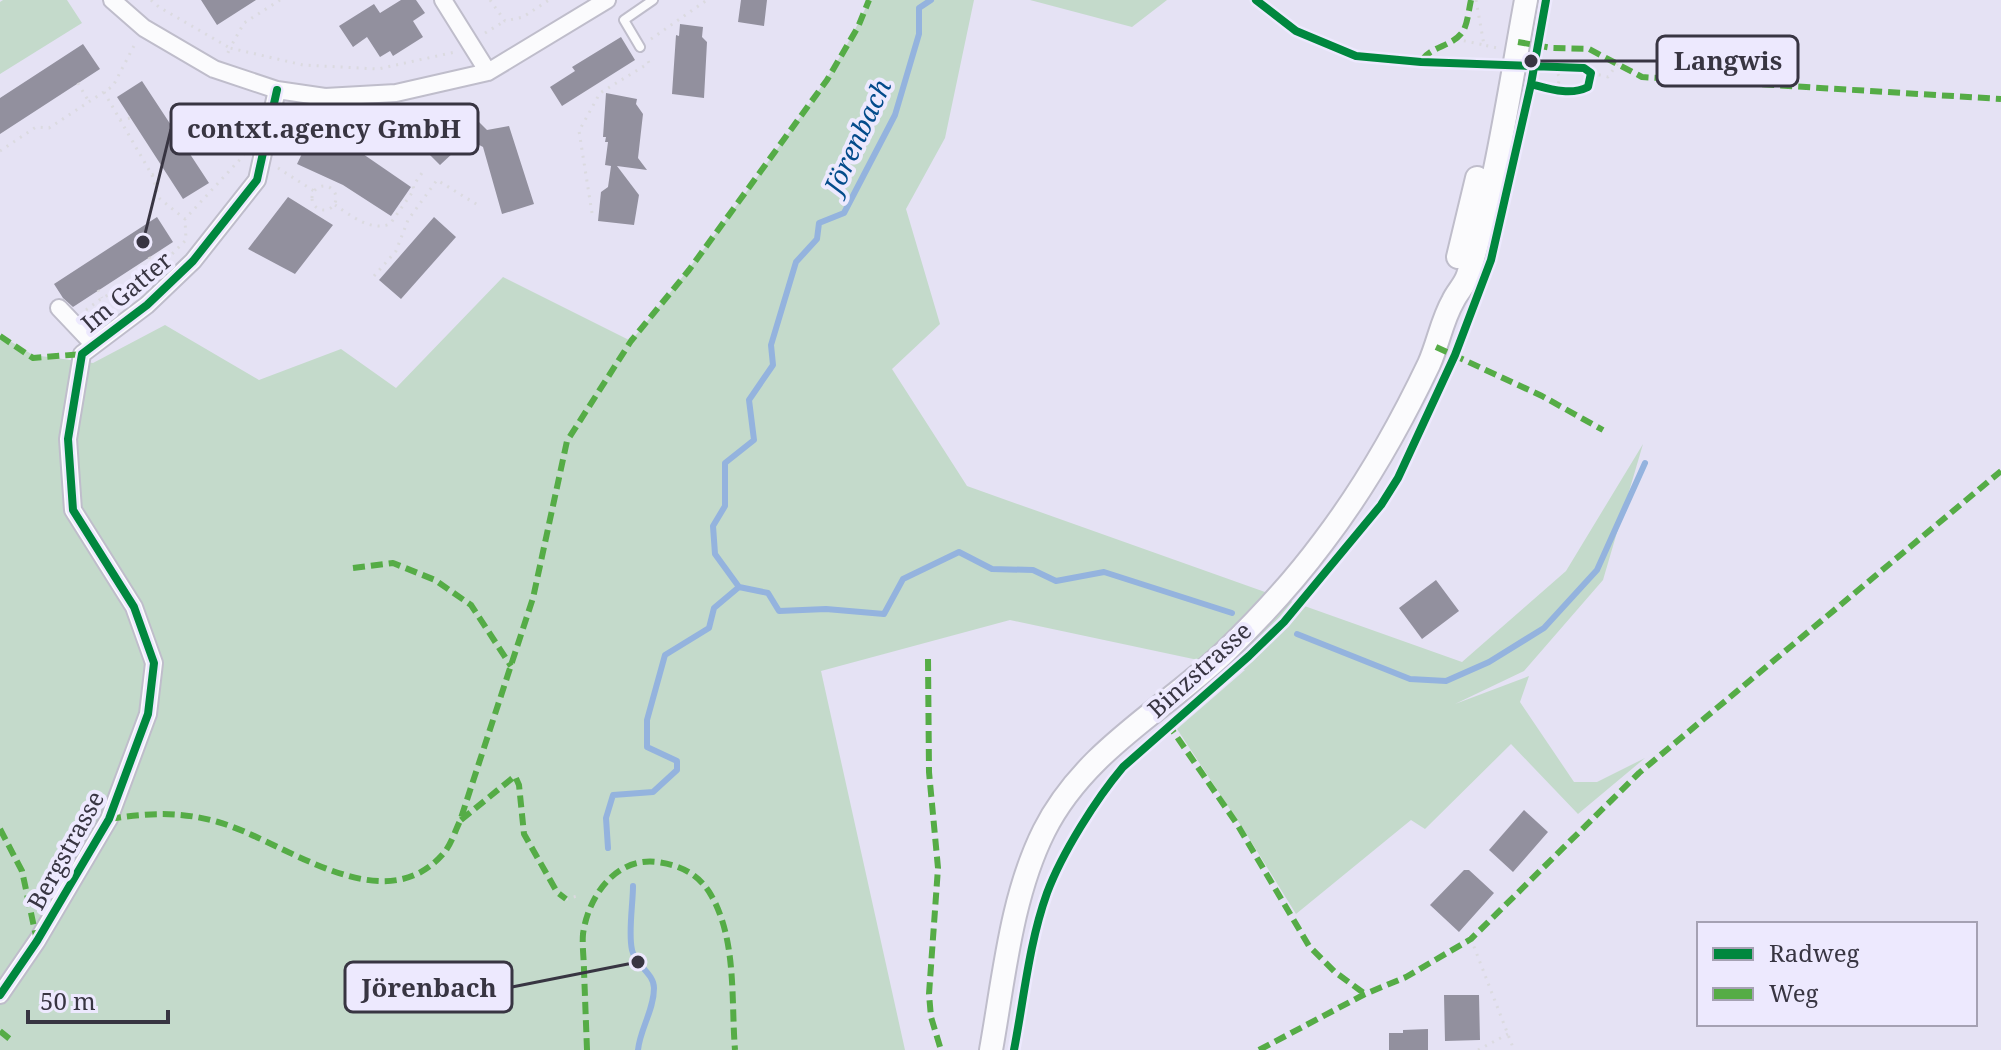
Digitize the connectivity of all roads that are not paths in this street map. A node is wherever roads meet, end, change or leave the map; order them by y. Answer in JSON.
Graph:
{"nodes":[{"id":1,"x":112,"y":0,"type":"edge"},
{"id":2,"x":443,"y":0,"type":"edge"},
{"id":3,"x":607,"y":0,"type":"edge"},
{"id":4,"x":653,"y":0,"type":"edge"},
{"id":5,"x":1513,"y":0,"type":"edge"},
{"id":6,"x":1526,"y":0,"type":"edge"},
{"id":7,"x":640,"y":47,"type":"road end"},
{"id":8,"x":488,"y":72,"type":"junction"},
{"id":9,"x":277,"y":90,"type":"junction"},
{"id":10,"x":1452,"y":302,"type":"junction"},
{"id":11,"x":59,"y":308,"type":"dead end"},
{"id":12,"x":88,"y":350,"type":"junction"},
{"id":13,"x":0,"y":995,"type":"edge"},
{"id":14,"x":991,"y":1050,"type":"edge"}],
"edges":[{"from":1,"to":9,"type":"street"},
{"from":2,"to":8,"type":"street"},
{"from":3,"to":8,"type":"street"},
{"from":4,"to":7,"type":"lane"},
{"from":5,"to":10,"type":"main road","name":"Binzstrasse"},
{"from":6,"to":10,"type":"main road","name":"Binzstrasse"},
{"from":8,"to":9,"type":"street"},
{"from":9,"to":12,"type":"street","name":"Im Gatter"},
{"from":10,"to":14,"type":"main road","name":"Binzstrasse"},
{"from":11,"to":12,"type":"street","name":"Im Gatter"},
{"from":12,"to":13,"type":"street","name":"Bergstrasse"}]}
